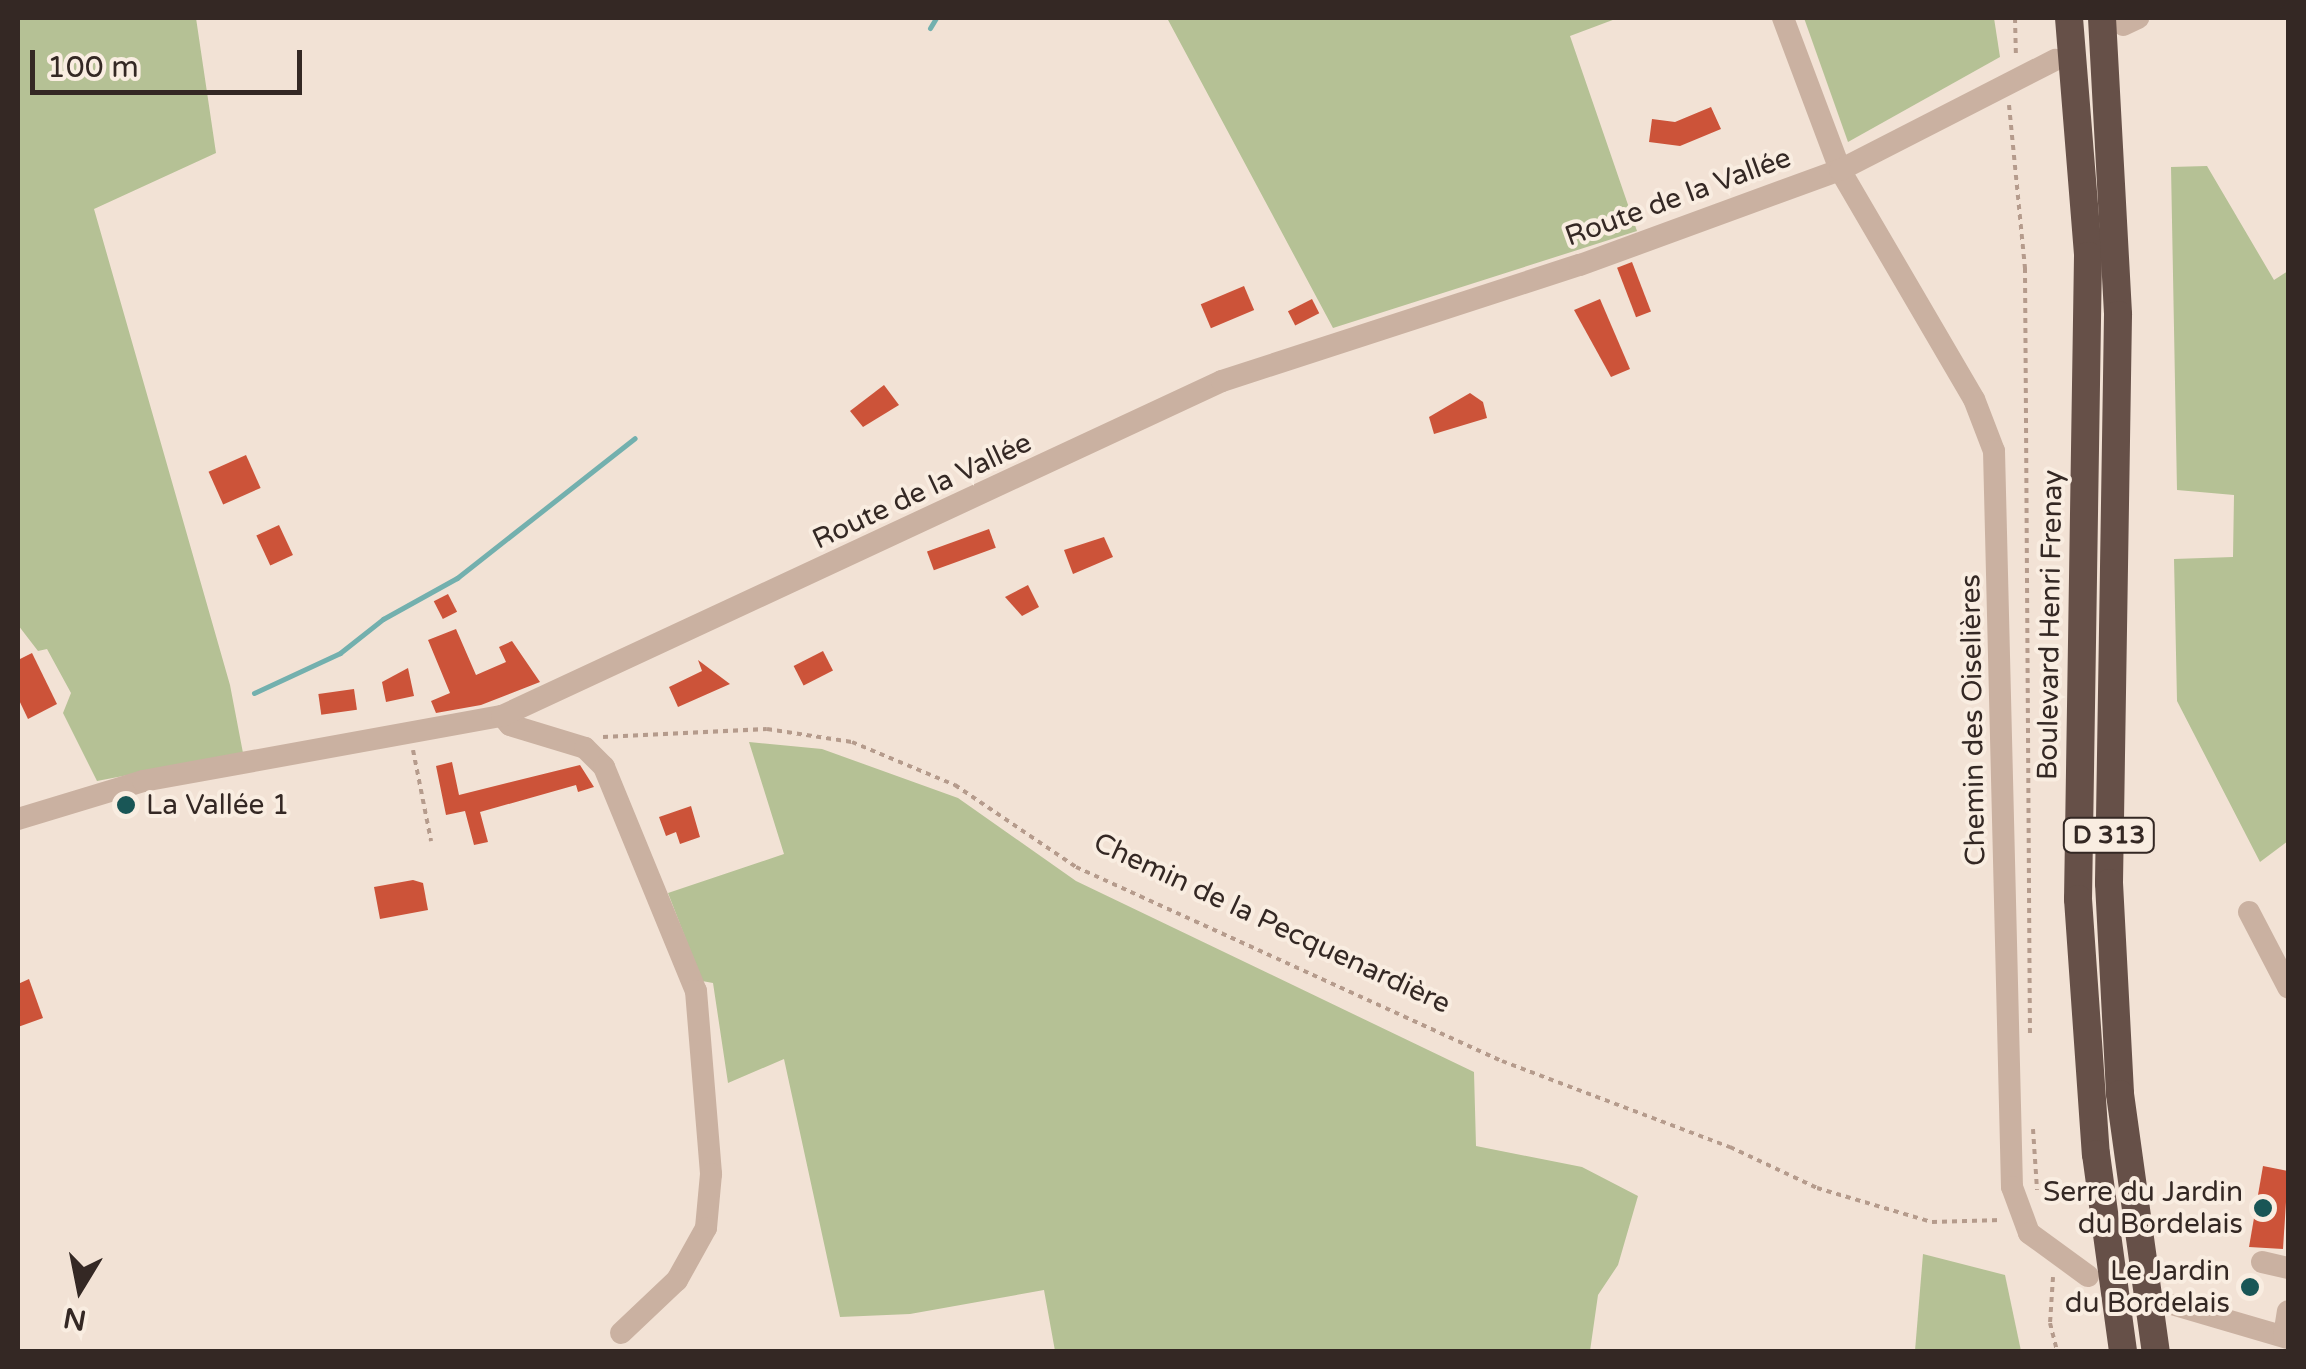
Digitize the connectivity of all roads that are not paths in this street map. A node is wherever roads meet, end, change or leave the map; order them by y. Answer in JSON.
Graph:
{"nodes":[{"id":1,"x":1783,"y":18,"type":"edge"},
{"id":2,"x":2069,"y":18,"type":"edge"},
{"id":3,"x":2121,"y":20,"type":"edge"},
{"id":4,"x":2054,"y":60,"type":"dead end"},
{"id":5,"x":1840,"y":170,"type":"junction"},
{"id":6,"x":502,"y":716,"type":"junction"},
{"id":7,"x":18,"y":819,"type":"edge"},
{"id":8,"x":2249,"y":912,"type":"dead end"},
{"id":9,"x":2288,"y":986,"type":"edge"},
{"id":10,"x":2262,"y":1262,"type":"dead end"},
{"id":11,"x":2288,"y":1268,"type":"edge"},
{"id":12,"x":2088,"y":1276,"type":"dead end"},
{"id":13,"x":2176,"y":1304,"type":"dead end"},
{"id":14,"x":2288,"y":1311,"type":"edge"},
{"id":15,"x":621,"y":1332,"type":"dead end"},
{"id":16,"x":2286,"y":1337,"type":"edge"},
{"id":17,"x":2123,"y":1352,"type":"edge"},
{"id":18,"x":2156,"y":1352,"type":"edge"}],
"edges":[{"from":1,"to":5,"type":"street","name":"Chemin des Oiselières"},
{"from":2,"to":17,"type":"highway","name":"Boulevard Henri Frenay","number":"D 313"},
{"from":3,"to":18,"type":"highway","number":"D 313"},
{"from":4,"to":5,"type":"street","name":"Route de la Vallée"},
{"from":5,"to":6,"type":"street","name":"Route de la Vallée"},
{"from":5,"to":12,"type":"street","name":"Chemin des Oiselières"},
{"from":6,"to":7,"type":"street","name":"Route de la Vallée"},
{"from":6,"to":15,"type":"street"},
{"from":8,"to":9,"type":"street"},
{"from":10,"to":11,"type":"street"},
{"from":13,"to":16,"type":"street"},
{"from":14,"to":16,"type":"street"}]}
